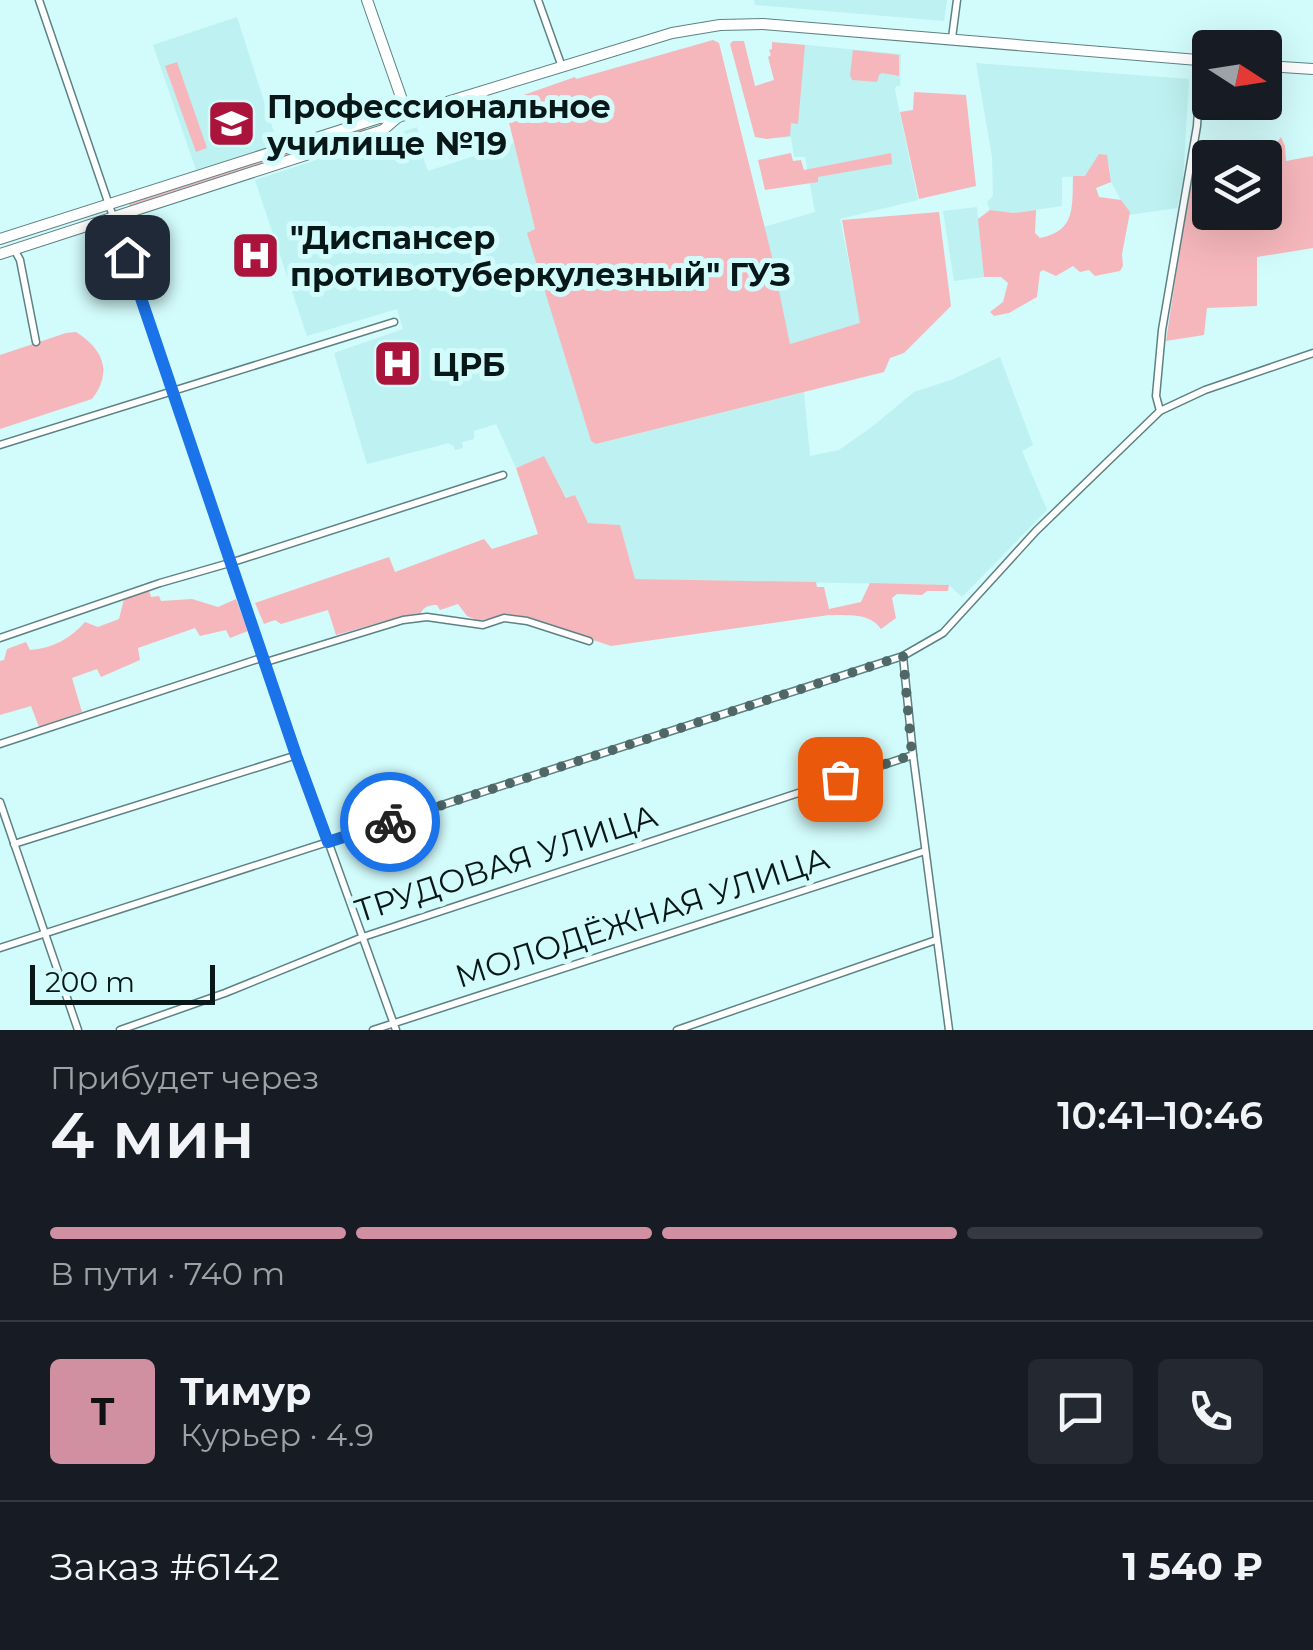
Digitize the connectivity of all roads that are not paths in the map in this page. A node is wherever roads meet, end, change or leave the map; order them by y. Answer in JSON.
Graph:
{"nodes":[{"id":1,"x":39,"y":0,"type":"edge"},
{"id":2,"x":367,"y":0,"type":"edge"},
{"id":3,"x":538,"y":0,"type":"edge"},
{"id":4,"x":958,"y":0,"type":"edge"},
{"id":5,"x":952,"y":40,"type":"junction"},
{"id":6,"x":1192,"y":60,"type":"edge"},
{"id":7,"x":1282,"y":67,"type":"edge"},
{"id":8,"x":562,"y":68,"type":"junction"},
{"id":9,"x":1313,"y":69,"type":"edge"},
{"id":10,"x":403,"y":115,"type":"junction"},
{"id":11,"x":1198,"y":120,"type":"edge"},
{"id":12,"x":110,"y":204,"type":"junction"},
{"id":13,"x":114,"y":216,"type":"junction"},
{"id":14,"x":5,"y":237,"type":"edge"},
{"id":15,"x":14,"y":249,"type":"junction"},
{"id":16,"x":0,"y":254,"type":"edge"},
{"id":17,"x":394,"y":322,"type":"dead end"},
{"id":18,"x":36,"y":342,"type":"dead end"},
{"id":19,"x":1313,"y":353,"type":"edge"},
{"id":20,"x":171,"y":392,"type":"junction"},
{"id":21,"x":1160,"y":411,"type":"junction"},
{"id":22,"x":0,"y":445,"type":"edge"},
{"id":23,"x":503,"y":475,"type":"dead end"},
{"id":24,"x":232,"y":562,"type":"junction"},
{"id":25,"x":0,"y":638,"type":"edge"},
{"id":26,"x":589,"y":641,"type":"dead end"},
{"id":27,"x":903,"y":656,"type":"junction"},
{"id":28,"x":265,"y":660,"type":"junction"},
{"id":29,"x":0,"y":744,"type":"edge"},
{"id":30,"x":296,"y":755,"type":"junction"},
{"id":31,"x":912,"y":755,"type":"junction"},
{"id":32,"x":0,"y":802,"type":"edge"},
{"id":33,"x":328,"y":842,"type":"junction"},
{"id":34,"x":14,"y":844,"type":"junction"},
{"id":35,"x":925,"y":851,"type":"junction"},
{"id":36,"x":46,"y":934,"type":"junction"},
{"id":37,"x":363,"y":936,"type":"junction"},
{"id":38,"x":936,"y":940,"type":"junction"},
{"id":39,"x":0,"y":948,"type":"edge"},
{"id":40,"x":395,"y":1027,"type":"edge"},
{"id":41,"x":78,"y":1030,"type":"edge"},
{"id":42,"x":120,"y":1030,"type":"edge"},
{"id":43,"x":373,"y":1030,"type":"edge"},
{"id":44,"x":676,"y":1030,"type":"edge"},
{"id":45,"x":949,"y":1030,"type":"edge"}],
"edges":[{"from":1,"to":12,"type":"street"},
{"from":2,"to":10,"type":"main road"},
{"from":3,"to":8,"type":"street"},
{"from":4,"to":5,"type":"street"},
{"from":5,"to":6,"type":"main road"},
{"from":5,"to":8,"type":"main road"},
{"from":7,"to":9,"type":"main road"},
{"from":8,"to":10,"type":"main road"},
{"from":10,"to":12,"type":"main road"},
{"from":10,"to":13,"type":"main road"},
{"from":11,"to":21,"type":"street"},
{"from":12,"to":13,"type":"street"},
{"from":12,"to":14,"type":"main road"},
{"from":13,"to":15,"type":"main road"},
{"from":13,"to":20,"type":"street"},
{"from":14,"to":15,"type":"main road"},
{"from":15,"to":16,"type":"main road"},
{"from":15,"to":18,"type":"street"},
{"from":17,"to":20,"type":"street"},
{"from":19,"to":21,"type":"street"},
{"from":20,"to":22,"type":"street"},
{"from":20,"to":24,"type":"street"},
{"from":21,"to":27,"type":"street"},
{"from":23,"to":24,"type":"street"},
{"from":24,"to":25,"type":"street"},
{"from":24,"to":28,"type":"street"},
{"from":26,"to":28,"type":"street"},
{"from":27,"to":31,"type":"street"},
{"from":27,"to":33,"type":"street"},
{"from":28,"to":29,"type":"street"},
{"from":28,"to":30,"type":"street"},
{"from":30,"to":33,"type":"street"},
{"from":30,"to":34,"type":"street"},
{"from":31,"to":35,"type":"street"},
{"from":31,"to":37,"type":"street","name":"ТРУДОВАЯ УЛИЦА"},
{"from":32,"to":34,"type":"street"},
{"from":33,"to":36,"type":"street"},
{"from":33,"to":37,"type":"street"},
{"from":34,"to":36,"type":"street"},
{"from":35,"to":38,"type":"street"},
{"from":35,"to":40,"type":"street","name":"МОЛОДЁЖНАЯ УЛИЦА"},
{"from":36,"to":39,"type":"street"},
{"from":36,"to":41,"type":"street"},
{"from":37,"to":40,"type":"street"},
{"from":37,"to":42,"type":"street","name":"ТРУДОВАЯ УЛИЦА"},
{"from":38,"to":44,"type":"street"},
{"from":38,"to":45,"type":"street"},
{"from":40,"to":43,"type":"street","name":"МОЛОДЁЖНАЯ УЛИЦА"}]}
